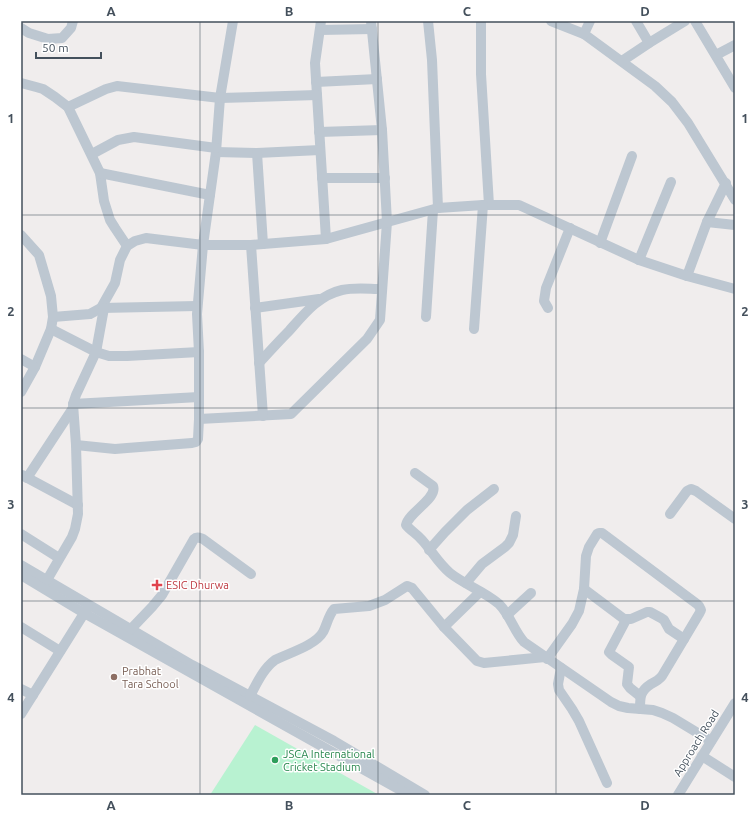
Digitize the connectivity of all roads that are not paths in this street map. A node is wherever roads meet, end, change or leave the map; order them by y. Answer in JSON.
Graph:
{"nodes":[{"id":1,"x":73,"y":21,"type":"edge"},
{"id":2,"x":234,"y":21,"type":"edge"},
{"id":3,"x":428,"y":21,"type":"edge"},
{"id":4,"x":481,"y":21,"type":"edge"},
{"id":5,"x":551,"y":21,"type":"edge"},
{"id":6,"x":590,"y":21,"type":"edge"},
{"id":7,"x":636,"y":21,"type":"edge"},
{"id":8,"x":686,"y":21,"type":"edge"},
{"id":9,"x":695,"y":21,"type":"edge"},
{"id":10,"x":321,"y":25,"type":"edge"},
{"id":11,"x":372,"y":25,"type":"edge"},
{"id":12,"x":21,"y":28,"type":"edge"},
{"id":13,"x":584,"y":34,"type":"junction"},
{"id":14,"x":649,"y":43,"type":"junction"},
{"id":15,"x":735,"y":45,"type":"edge"},
{"id":16,"x":716,"y":55,"type":"junction"},
{"id":17,"x":622,"y":62,"type":"junction"},
{"id":18,"x":377,"y":79,"type":"junction"},
{"id":19,"x":316,"y":82,"type":"junction"},
{"id":20,"x":21,"y":83,"type":"edge"},
{"id":21,"x":735,"y":88,"type":"edge"},
{"id":22,"x":317,"y":95,"type":"junction"},
{"id":23,"x":220,"y":98,"type":"junction"},
{"id":24,"x":68,"y":107,"type":"junction"},
{"id":25,"x":382,"y":130,"type":"junction"},
{"id":26,"x":319,"y":132,"type":"junction"},
{"id":27,"x":216,"y":150,"type":"junction"},
{"id":28,"x":320,"y":150,"type":"junction"},
{"id":29,"x":257,"y":153,"type":"junction"},
{"id":30,"x":92,"y":154,"type":"junction"},
{"id":31,"x":632,"y":156,"type":"dead end"},
{"id":32,"x":100,"y":173,"type":"junction"},
{"id":33,"x":322,"y":178,"type":"junction"},
{"id":34,"x":385,"y":178,"type":"junction"},
{"id":35,"x":671,"y":182,"type":"dead end"},
{"id":36,"x":726,"y":183,"type":"junction"},
{"id":37,"x":210,"y":195,"type":"junction"},
{"id":38,"x":735,"y":200,"type":"edge"},
{"id":39,"x":486,"y":205,"type":"junction"},
{"id":40,"x":436,"y":209,"type":"junction"},
{"id":41,"x":387,"y":222,"type":"junction"},
{"id":42,"x":707,"y":222,"type":"junction"},
{"id":43,"x":735,"y":225,"type":"edge"},
{"id":44,"x":570,"y":228,"type":"junction"},
{"id":45,"x":21,"y":235,"type":"edge"},
{"id":46,"x":326,"y":239,"type":"junction"},
{"id":47,"x":600,"y":243,"type":"junction"},
{"id":48,"x":263,"y":244,"type":"junction"},
{"id":49,"x":203,"y":245,"type":"junction"},
{"id":50,"x":251,"y":245,"type":"junction"},
{"id":51,"x":127,"y":246,"type":"junction"},
{"id":52,"x":639,"y":260,"type":"junction"},
{"id":53,"x":687,"y":276,"type":"junction"},
{"id":54,"x":382,"y":289,"type":"junction"},
{"id":55,"x":735,"y":289,"type":"edge"},
{"id":56,"x":321,"y":299,"type":"junction"},
{"id":57,"x":197,"y":306,"type":"junction"},
{"id":58,"x":103,"y":308,"type":"junction"},
{"id":59,"x":255,"y":308,"type":"junction"},
{"id":60,"x":548,"y":308,"type":"dead end"},
{"id":61,"x":53,"y":317,"type":"junction"},
{"id":62,"x":426,"y":317,"type":"dead end"},
{"id":63,"x":51,"y":329,"type":"junction"},
{"id":64,"x":474,"y":329,"type":"dead end"},
{"id":65,"x":96,"y":352,"type":"junction"},
{"id":66,"x":199,"y":352,"type":"junction"},
{"id":67,"x":21,"y":359,"type":"edge"},
{"id":68,"x":259,"y":363,"type":"junction"},
{"id":69,"x":35,"y":367,"type":"junction"},
{"id":70,"x":21,"y":392,"type":"edge"},
{"id":71,"x":199,"y":397,"type":"junction"},
{"id":72,"x":73,"y":406,"type":"junction"},
{"id":73,"x":263,"y":416,"type":"junction"},
{"id":74,"x":199,"y":420,"type":"junction"},
{"id":75,"x":76,"y":445,"type":"junction"},
{"id":76,"x":416,"y":473,"type":"dead end"},
{"id":77,"x":24,"y":476,"type":"edge"},
{"id":78,"x":494,"y":489,"type":"dead end"},
{"id":79,"x":78,"y":505,"type":"junction"},
{"id":80,"x":670,"y":514,"type":"dead end"},
{"id":81,"x":516,"y":516,"type":"dead end"},
{"id":82,"x":735,"y":519,"type":"edge"},
{"id":83,"x":21,"y":534,"type":"edge"},
{"id":84,"x":429,"y":550,"type":"junction"},
{"id":85,"x":59,"y":558,"type":"junction"},
{"id":86,"x":21,"y":565,"type":"edge"},
{"id":87,"x":251,"y":574,"type":"dead end"},
{"id":88,"x":21,"y":575,"type":"edge"},
{"id":89,"x":47,"y":580,"type":"junction"},
{"id":90,"x":466,"y":583,"type":"junction"},
{"id":91,"x":584,"y":589,"type":"junction"},
{"id":92,"x":480,"y":592,"type":"junction"},
{"id":93,"x":531,"y":593,"type":"dead end"},
{"id":94,"x":87,"y":609,"type":"junction"},
{"id":95,"x":507,"y":615,"type":"junction"},
{"id":96,"x":626,"y":620,"type":"junction"},
{"id":97,"x":21,"y":627,"type":"edge"},
{"id":98,"x":444,"y":627,"type":"junction"},
{"id":99,"x":131,"y":629,"type":"junction"},
{"id":100,"x":684,"y":639,"type":"junction"},
{"id":101,"x":60,"y":651,"type":"junction"},
{"id":102,"x":546,"y":658,"type":"junction"},
{"id":103,"x":561,"y":668,"type":"junction"},
{"id":104,"x":21,"y":689,"type":"edge"},
{"id":105,"x":32,"y":696,"type":"junction"},
{"id":106,"x":250,"y":696,"type":"junction"},
{"id":107,"x":640,"y":696,"type":"junction"},
{"id":108,"x":735,"y":703,"type":"edge"},
{"id":109,"x":640,"y":709,"type":"junction"},
{"id":110,"x":21,"y":714,"type":"edge"},
{"id":111,"x":711,"y":741,"type":"junction"},
{"id":112,"x":702,"y":756,"type":"junction"},
{"id":113,"x":735,"y":777,"type":"edge"},
{"id":114,"x":607,"y":783,"type":"dead end"},
{"id":115,"x":409,"y":795,"type":"edge"},
{"id":116,"x":426,"y":795,"type":"edge"},
{"id":117,"x":678,"y":795,"type":"edge"}],
"edges":[{"from":1,"to":12,"type":"street"},
{"from":2,"to":23,"type":"street"},
{"from":3,"to":40,"type":"street"},
{"from":4,"to":39,"type":"street"},
{"from":5,"to":13,"type":"street"},
{"from":6,"to":13,"type":"street"},
{"from":7,"to":14,"type":"street"},
{"from":8,"to":14,"type":"street"},
{"from":9,"to":16,"type":"street"},
{"from":10,"to":11,"type":"street"},
{"from":10,"to":19,"type":"street"},
{"from":11,"to":18,"type":"street"},
{"from":13,"to":17,"type":"street"},
{"from":14,"to":17,"type":"street"},
{"from":15,"to":16,"type":"street"},
{"from":16,"to":21,"type":"street"},
{"from":17,"to":36,"type":"street"},
{"from":18,"to":19,"type":"street"},
{"from":18,"to":25,"type":"street"},
{"from":19,"to":22,"type":"street"},
{"from":20,"to":24,"type":"street"},
{"from":22,"to":23,"type":"street"},
{"from":22,"to":26,"type":"street"},
{"from":23,"to":24,"type":"street"},
{"from":23,"to":27,"type":"street"},
{"from":24,"to":30,"type":"street"},
{"from":25,"to":26,"type":"street"},
{"from":25,"to":34,"type":"street"},
{"from":26,"to":28,"type":"street"},
{"from":27,"to":29,"type":"street"},
{"from":27,"to":30,"type":"street"},
{"from":27,"to":37,"type":"street"},
{"from":28,"to":29,"type":"street"},
{"from":28,"to":33,"type":"street"},
{"from":29,"to":48,"type":"street"},
{"from":30,"to":32,"type":"street"},
{"from":31,"to":47,"type":"street"},
{"from":32,"to":37,"type":"street"},
{"from":32,"to":51,"type":"street"},
{"from":33,"to":34,"type":"street"},
{"from":33,"to":46,"type":"street"},
{"from":34,"to":41,"type":"street"},
{"from":35,"to":52,"type":"street"},
{"from":36,"to":38,"type":"street"},
{"from":36,"to":42,"type":"street"},
{"from":37,"to":49,"type":"street"},
{"from":39,"to":40,"type":"street"},
{"from":39,"to":44,"type":"street"},
{"from":39,"to":64,"type":"street"},
{"from":40,"to":41,"type":"street"},
{"from":40,"to":62,"type":"street"},
{"from":41,"to":46,"type":"street"},
{"from":41,"to":54,"type":"street"},
{"from":42,"to":43,"type":"street"},
{"from":42,"to":53,"type":"street"},
{"from":44,"to":47,"type":"street"},
{"from":44,"to":60,"type":"street"},
{"from":45,"to":61,"type":"street"},
{"from":46,"to":48,"type":"street"},
{"from":47,"to":52,"type":"street"},
{"from":48,"to":50,"type":"street"},
{"from":49,"to":50,"type":"street"},
{"from":49,"to":51,"type":"street"},
{"from":49,"to":57,"type":"street"},
{"from":50,"to":59,"type":"street"},
{"from":51,"to":58,"type":"street"},
{"from":52,"to":53,"type":"street"},
{"from":53,"to":55,"type":"street"},
{"from":54,"to":56,"type":"street"},
{"from":54,"to":73,"type":"street"},
{"from":56,"to":59,"type":"street"},
{"from":56,"to":68,"type":"street"},
{"from":57,"to":58,"type":"street"},
{"from":57,"to":66,"type":"street"},
{"from":58,"to":61,"type":"street"},
{"from":58,"to":65,"type":"street"},
{"from":59,"to":68,"type":"street"},
{"from":61,"to":63,"type":"street"},
{"from":63,"to":65,"type":"street"},
{"from":63,"to":69,"type":"street"},
{"from":65,"to":66,"type":"street"},
{"from":65,"to":72,"type":"street"},
{"from":66,"to":71,"type":"street"},
{"from":67,"to":69,"type":"street"},
{"from":68,"to":73,"type":"street"},
{"from":69,"to":70,"type":"street"},
{"from":71,"to":72,"type":"street"},
{"from":71,"to":74,"type":"street"},
{"from":72,"to":75,"type":"street"},
{"from":72,"to":77,"type":"street"},
{"from":73,"to":74,"type":"street"},
{"from":74,"to":75,"type":"street"},
{"from":75,"to":79,"type":"street"},
{"from":76,"to":84,"type":"street"},
{"from":77,"to":79,"type":"street"},
{"from":78,"to":84,"type":"street"},
{"from":79,"to":85,"type":"street"},
{"from":80,"to":82,"type":"street"},
{"from":81,"to":90,"type":"street"},
{"from":83,"to":85,"type":"street"},
{"from":84,"to":90,"type":"street"},
{"from":85,"to":89,"type":"street"},
{"from":86,"to":89,"type":"street"},
{"from":87,"to":99,"type":"street"},
{"from":88,"to":94,"type":"street"},
{"from":89,"to":94,"type":"street"},
{"from":90,"to":92,"type":"street"},
{"from":91,"to":96,"type":"street"},
{"from":91,"to":100,"type":"street"},
{"from":91,"to":102,"type":"street"},
{"from":92,"to":95,"type":"street"},
{"from":92,"to":98,"type":"street"},
{"from":93,"to":95,"type":"street"},
{"from":94,"to":99,"type":"street"},
{"from":94,"to":101,"type":"street"},
{"from":94,"to":115,"type":"street"},
{"from":95,"to":102,"type":"street"},
{"from":96,"to":100,"type":"street"},
{"from":96,"to":107,"type":"street"},
{"from":97,"to":101,"type":"street"},
{"from":98,"to":102,"type":"street"},
{"from":98,"to":106,"type":"street"},
{"from":99,"to":106,"type":"street"},
{"from":100,"to":107,"type":"street"},
{"from":101,"to":105,"type":"street"},
{"from":102,"to":103,"type":"street"},
{"from":103,"to":109,"type":"street"},
{"from":103,"to":114,"type":"street"},
{"from":104,"to":105,"type":"street"},
{"from":105,"to":110,"type":"street"},
{"from":106,"to":116,"type":"street"},
{"from":107,"to":109,"type":"street"},
{"from":108,"to":111,"type":"street","name":"Approach Road"},
{"from":109,"to":111,"type":"street"},
{"from":111,"to":112,"type":"street","name":"Approach Road"},
{"from":112,"to":113,"type":"street"},
{"from":112,"to":117,"type":"street","name":"Approach Road"}]}
